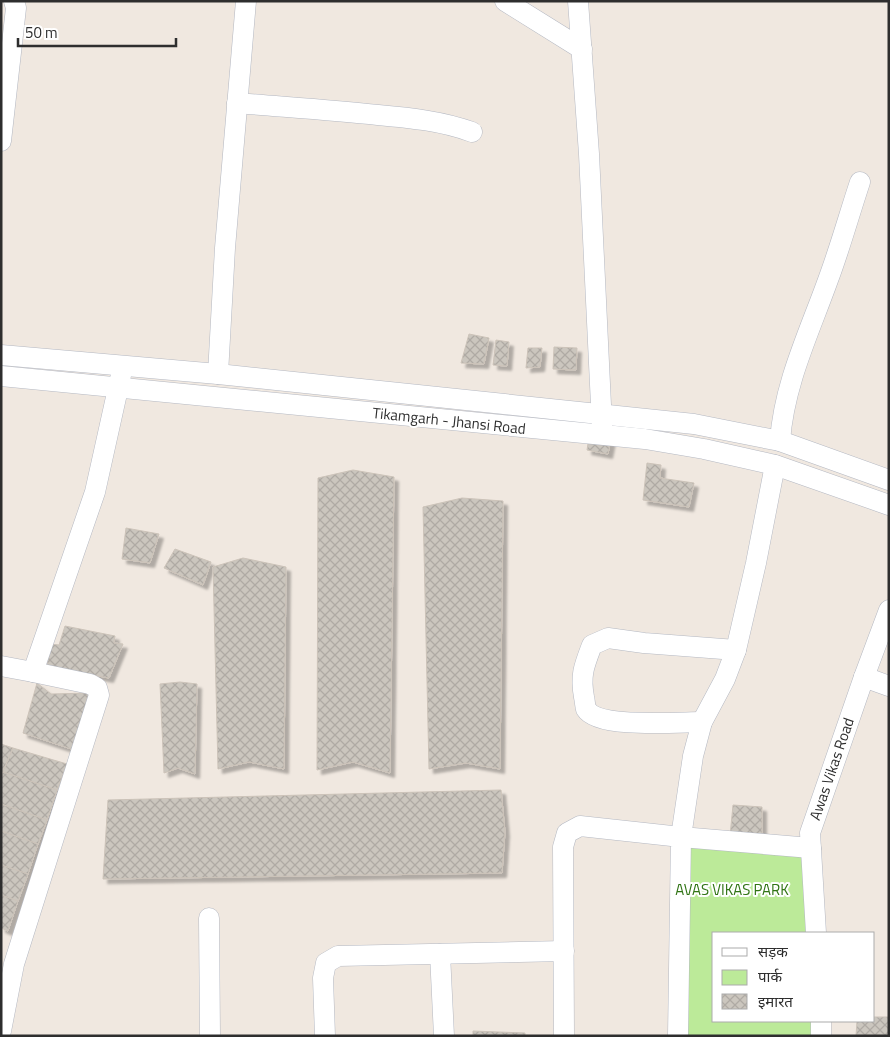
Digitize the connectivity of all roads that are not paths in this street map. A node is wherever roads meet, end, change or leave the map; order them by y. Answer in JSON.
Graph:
{"nodes":[{"id":1,"x":14,"y":1,"type":"edge"},
{"id":2,"x":246,"y":1,"type":"edge"},
{"id":3,"x":505,"y":1,"type":"edge"},
{"id":4,"x":578,"y":1,"type":"edge"},
{"id":5,"x":582,"y":49,"type":"junction"},
{"id":6,"x":237,"y":103,"type":"junction"},
{"id":7,"x":472,"y":132,"type":"dead end"},
{"id":8,"x":1,"y":141,"type":"edge"},
{"id":9,"x":860,"y":182,"type":"dead end"},
{"id":10,"x":1,"y":355,"type":"edge"},
{"id":11,"x":123,"y":366,"type":"junction"},
{"id":12,"x":218,"y":374,"type":"junction"},
{"id":13,"x":1,"y":376,"type":"edge"},
{"id":14,"x":297,"y":382,"type":"junction"},
{"id":15,"x":118,"y":388,"type":"junction"},
{"id":16,"x":295,"y":405,"type":"junction"},
{"id":17,"x":601,"y":414,"type":"junction"},
{"id":18,"x":602,"y":435,"type":"junction"},
{"id":19,"x":780,"y":441,"type":"junction"},
{"id":20,"x":775,"y":465,"type":"junction"},
{"id":21,"x":889,"y":480,"type":"edge"},
{"id":22,"x":889,"y":505,"type":"edge"},
{"id":23,"x":889,"y":610,"type":"edge"},
{"id":24,"x":736,"y":650,"type":"junction"},
{"id":25,"x":1,"y":666,"type":"edge"},
{"id":26,"x":33,"y":672,"type":"junction"},
{"id":27,"x":864,"y":677,"type":"junction"},
{"id":28,"x":889,"y":686,"type":"edge"},
{"id":29,"x":702,"y":722,"type":"junction"},
{"id":30,"x":681,"y":837,"type":"junction"},
{"id":31,"x":811,"y":848,"type":"junction"},
{"id":32,"x":209,"y":918,"type":"dead end"},
{"id":33,"x":816,"y":932,"type":"edge"},
{"id":34,"x":564,"y":951,"type":"junction"},
{"id":35,"x":440,"y":954,"type":"junction"},
{"id":36,"x":5,"y":985,"type":"edge"},
{"id":37,"x":821,"y":1022,"type":"edge"},
{"id":38,"x":1,"y":1032,"type":"edge"},
{"id":39,"x":210,"y":1036,"type":"edge"},
{"id":40,"x":325,"y":1036,"type":"edge"},
{"id":41,"x":444,"y":1036,"type":"edge"},
{"id":42,"x":564,"y":1036,"type":"edge"},
{"id":43,"x":678,"y":1036,"type":"edge"},
{"id":44,"x":821,"y":1036,"type":"edge"}],
"edges":[{"from":1,"to":8,"type":"street"},
{"from":2,"to":6,"type":"street"},
{"from":3,"to":5,"type":"street"},
{"from":4,"to":5,"type":"street"},
{"from":5,"to":17,"type":"street"},
{"from":6,"to":7,"type":"street"},
{"from":6,"to":12,"type":"street"},
{"from":9,"to":19,"type":"street"},
{"from":10,"to":11,"type":"street"},
{"from":11,"to":12,"type":"street"},
{"from":11,"to":15,"type":"street"},
{"from":12,"to":14,"type":"street"},
{"from":13,"to":15,"type":"street","name":"Tikamgarh - Jhansi Road"},
{"from":14,"to":16,"type":"street"},
{"from":14,"to":17,"type":"street"},
{"from":15,"to":16,"type":"street","name":"Tikamgarh - Jhansi Road"},
{"from":15,"to":26,"type":"street"},
{"from":16,"to":18,"type":"street","name":"Tikamgarh - Jhansi Road"},
{"from":17,"to":18,"type":"street"},
{"from":17,"to":19,"type":"street"},
{"from":18,"to":20,"type":"street","name":"Tikamgarh - Jhansi Road"},
{"from":19,"to":21,"type":"street"},
{"from":20,"to":22,"type":"street","name":"Tikamgarh - Jhansi Road"},
{"from":20,"to":24,"type":"street"},
{"from":23,"to":27,"type":"street","name":"Awas Vikas Road"},
{"from":24,"to":29,"type":"street"},
{"from":24,"to":29,"type":"street"},
{"from":25,"to":26,"type":"street"},
{"from":26,"to":36,"type":"street"},
{"from":27,"to":28,"type":"street"},
{"from":27,"to":31,"type":"street","name":"Awas Vikas Road"},
{"from":29,"to":30,"type":"street"},
{"from":30,"to":31,"type":"street"},
{"from":30,"to":34,"type":"street"},
{"from":30,"to":43,"type":"street"},
{"from":31,"to":33,"type":"street","name":"Awas Vikas Road"},
{"from":32,"to":39,"type":"street"},
{"from":34,"to":35,"type":"street"},
{"from":34,"to":42,"type":"street"},
{"from":35,"to":40,"type":"street"},
{"from":35,"to":41,"type":"street"},
{"from":36,"to":38,"type":"street"},
{"from":37,"to":44,"type":"street"}]}
